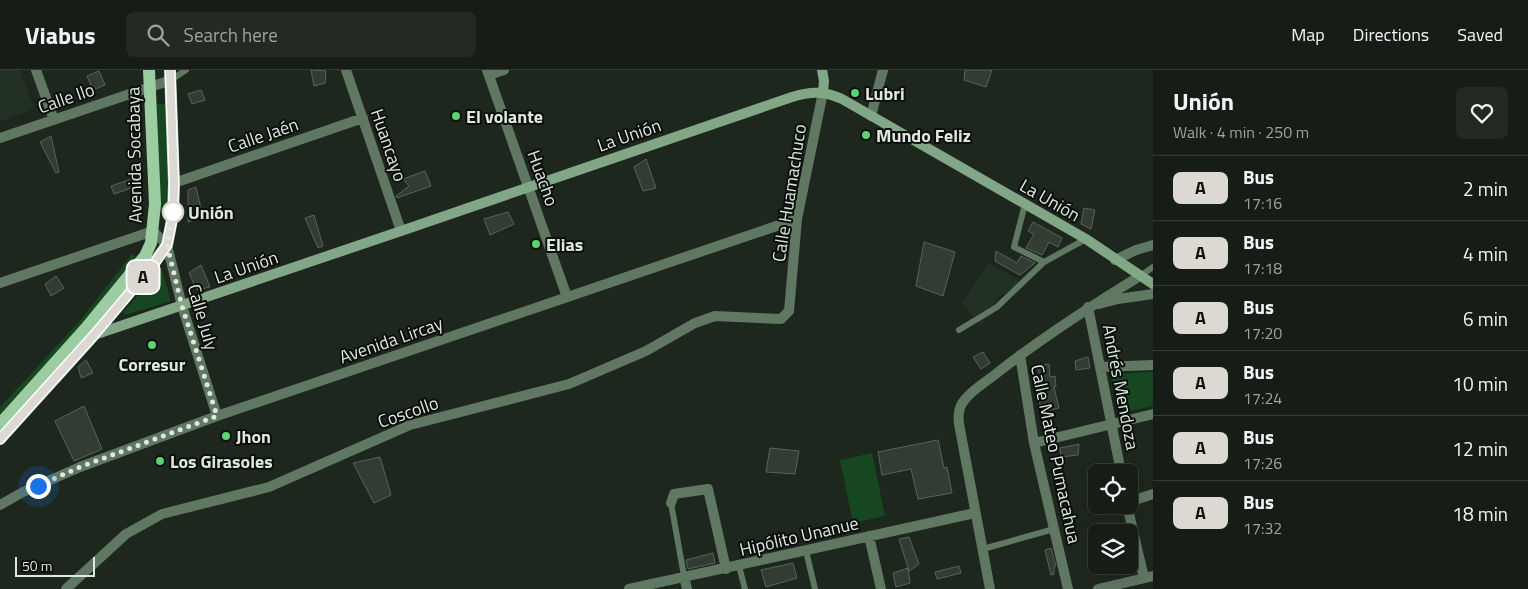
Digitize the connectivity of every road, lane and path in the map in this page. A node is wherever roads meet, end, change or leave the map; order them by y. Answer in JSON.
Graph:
{"nodes":[{"id":1,"x":36,"y":70,"type":"edge"},
{"id":2,"x":149,"y":70,"type":"edge"},
{"id":3,"x":186,"y":70,"type":"edge"},
{"id":4,"x":346,"y":70,"type":"edge"},
{"id":5,"x":504,"y":70,"type":"edge"},
{"id":6,"x":822,"y":70,"type":"edge"},
{"id":7,"x":883,"y":70,"type":"edge"},
{"id":8,"x":488,"y":73,"type":"edge"},
{"id":9,"x":170,"y":75,"type":"edge"},
{"id":10,"x":150,"y":86,"type":"junction"},
{"id":11,"x":823,"y":92,"type":"junction"},
{"id":12,"x":871,"y":116,"type":"junction"},
{"id":13,"x":363,"y":118,"type":"junction"},
{"id":14,"x":54,"y":120,"type":"junction"},
{"id":15,"x":0,"y":138,"type":"edge"},
{"id":16,"x":174,"y":183,"type":"junction"},
{"id":17,"x":529,"y":186,"type":"junction"},
{"id":18,"x":1025,"y":204,"type":"junction"},
{"id":19,"x":797,"y":219,"type":"junction"},
{"id":20,"x":152,"y":231,"type":"junction"},
{"id":21,"x":401,"y":231,"type":"junction"},
{"id":22,"x":1086,"y":239,"type":"junction"},
{"id":23,"x":167,"y":245,"type":"junction"},
{"id":24,"x":1153,"y":245,"type":"edge"},
{"id":25,"x":1116,"y":260,"type":"junction"},
{"id":26,"x":1044,"y":262,"type":"junction"},
{"id":27,"x":1153,"y":266,"type":"edge"},
{"id":28,"x":1140,"y":276,"type":"junction"},
{"id":29,"x":0,"y":283,"type":"edge"},
{"id":30,"x":1153,"y":284,"type":"edge"},
{"id":31,"x":1153,"y":294,"type":"edge"},
{"id":32,"x":567,"y":297,"type":"junction"},
{"id":33,"x":182,"y":306,"type":"junction"},
{"id":34,"x":1088,"y":307,"type":"junction"},
{"id":35,"x":781,"y":319,"type":"joint"},
{"id":36,"x":959,"y":330,"type":"dead end"},
{"id":37,"x":90,"y":332,"type":"junction"},
{"id":38,"x":1020,"y":355,"type":"junction"},
{"id":39,"x":1153,"y":365,"type":"edge"},
{"id":40,"x":1101,"y":367,"type":"junction"},
{"id":41,"x":1153,"y":414,"type":"edge"},
{"id":42,"x":217,"y":416,"type":"junction"},
{"id":43,"x":0,"y":424,"type":"edge"},
{"id":44,"x":1112,"y":424,"type":"junction"},
{"id":45,"x":0,"y":439,"type":"edge"},
{"id":46,"x":1034,"y":443,"type":"junction"},
{"id":47,"x":1120,"y":464,"type":"edge"},
{"id":48,"x":1153,"y":494,"type":"edge"},
{"id":49,"x":1138,"y":499,"type":"edge"},
{"id":50,"x":672,"y":503,"type":"joint"},
{"id":51,"x":0,"y":505,"type":"edge"},
{"id":52,"x":975,"y":513,"type":"junction"},
{"id":53,"x":1131,"y":514,"type":"edge"},
{"id":54,"x":1054,"y":529,"type":"junction"},
{"id":55,"x":869,"y":536,"type":"junction"},
{"id":56,"x":982,"y":549,"type":"junction"},
{"id":57,"x":806,"y":551,"type":"junction"},
{"id":58,"x":740,"y":566,"type":"junction"},
{"id":59,"x":726,"y":569,"type":"junction"},
{"id":60,"x":684,"y":576,"type":"junction"},
{"id":61,"x":1149,"y":577,"type":"edge"},
{"id":62,"x":66,"y":589,"type":"edge"},
{"id":63,"x":629,"y":589,"type":"edge"},
{"id":64,"x":687,"y":589,"type":"edge"},
{"id":65,"x":745,"y":589,"type":"edge"},
{"id":66,"x":815,"y":589,"type":"edge"},
{"id":67,"x":881,"y":589,"type":"edge"},
{"id":68,"x":990,"y":589,"type":"edge"},
{"id":69,"x":1068,"y":589,"type":"edge"},
{"id":70,"x":1098,"y":589,"type":"edge"}],
"edges":[{"from":1,"to":14,"type":"street"},
{"from":2,"to":10,"type":"main road","name":"Avenida Socabaya"},
{"from":3,"to":9,"type":"lane"},
{"from":4,"to":13,"type":"street","name":"Huancayo"},
{"from":5,"to":8,"type":"street"},
{"from":6,"to":11,"type":"main road","name":"Calle Huamachuco"},
{"from":7,"to":12,"type":"street"},
{"from":8,"to":17,"type":"street","name":"Huacho"},
{"from":9,"to":10,"type":"street","name":"Calle Ilo"},
{"from":9,"to":16,"type":"main road","name":"Avenida Socabaya"},
{"from":10,"to":14,"type":"street","name":"Calle Ilo"},
{"from":10,"to":20,"type":"main road","name":"Avenida Socabaya"},
{"from":11,"to":12,"type":"main road","name":"La Unión"},
{"from":11,"to":17,"type":"main road","name":"La Unión"},
{"from":11,"to":19,"type":"street","name":"Calle Huamachuco"},
{"from":12,"to":18,"type":"main road","name":"La Unión"},
{"from":13,"to":16,"type":"street","name":"Calle Jaén"},
{"from":13,"to":21,"type":"street","name":"Huancayo"},
{"from":14,"to":15,"type":"street","name":"Calle Ilo"},
{"from":16,"to":23,"type":"main road","name":"Avenida Socabaya"},
{"from":17,"to":21,"type":"main road","name":"La Unión"},
{"from":17,"to":32,"type":"street","name":"Huacho"},
{"from":18,"to":22,"type":"main road","name":"La Unión"},
{"from":18,"to":26,"type":"lane"},
{"from":19,"to":32,"type":"street","name":"Avenida Lircay"},
{"from":19,"to":35,"type":"street","name":"Calle Huamachuco"},
{"from":20,"to":23,"type":"street"},
{"from":20,"to":29,"type":"street"},
{"from":20,"to":37,"type":"main road","name":"Avenida Socabaya"},
{"from":21,"to":33,"type":"main road","name":"La Unión"},
{"from":22,"to":25,"type":"main road","name":"La Unión"},
{"from":22,"to":26,"type":"lane"},
{"from":23,"to":33,"type":"street","name":"Calle July"},
{"from":23,"to":37,"type":"main road","name":"Avenida Socabaya"},
{"from":24,"to":25,"type":"street"},
{"from":25,"to":28,"type":"main road","name":"La Unión"},
{"from":26,"to":36,"type":"lane"},
{"from":27,"to":28,"type":"lane"},
{"from":28,"to":30,"type":"main road","name":"La Unión"},
{"from":28,"to":34,"type":"street"},
{"from":31,"to":34,"type":"street"},
{"from":32,"to":42,"type":"street","name":"Avenida Lircay"},
{"from":33,"to":37,"type":"main road","name":"La Unión"},
{"from":33,"to":42,"type":"street","name":"Calle July"},
{"from":34,"to":38,"type":"street"},
{"from":34,"to":40,"type":"street","name":"Andrés Mendoza"},
{"from":35,"to":62,"type":"street","name":"Coscollo"},
{"from":37,"to":43,"type":"main road","name":"Avenida Socabaya"},
{"from":37,"to":45,"type":"main road","name":"Avenida Socabaya"},
{"from":38,"to":46,"type":"street","name":"Calle Mateo Pumacahua"},
{"from":38,"to":52,"type":"street"},
{"from":39,"to":40,"type":"street"},
{"from":40,"to":44,"type":"street","name":"Andrés Mendoza"},
{"from":41,"to":44,"type":"street"},
{"from":42,"to":51,"type":"street","name":"Avenida Lircay"},
{"from":44,"to":46,"type":"street"},
{"from":44,"to":47,"type":"street","name":"Andrés Mendoza"},
{"from":46,"to":54,"type":"street","name":"Calle Mateo Pumacahua"},
{"from":48,"to":49,"type":"street"},
{"from":50,"to":59,"type":"street"},
{"from":50,"to":60,"type":"lane"},
{"from":52,"to":55,"type":"street","name":"Hipólito Unanue"},
{"from":52,"to":56,"type":"street"},
{"from":53,"to":61,"type":"street"},
{"from":54,"to":56,"type":"lane"},
{"from":54,"to":69,"type":"street","name":"Calle Mateo Pumacahua"},
{"from":55,"to":57,"type":"street","name":"Hipólito Unanue"},
{"from":55,"to":67,"type":"street"},
{"from":56,"to":68,"type":"street"},
{"from":57,"to":58,"type":"street","name":"Hipólito Unanue"},
{"from":57,"to":66,"type":"lane"},
{"from":58,"to":59,"type":"street","name":"Hipólito Unanue"},
{"from":58,"to":65,"type":"lane"},
{"from":59,"to":60,"type":"street","name":"Hipólito Unanue"},
{"from":60,"to":63,"type":"street","name":"Hipólito Unanue"},
{"from":60,"to":64,"type":"street"},
{"from":61,"to":70,"type":"street"}]}
